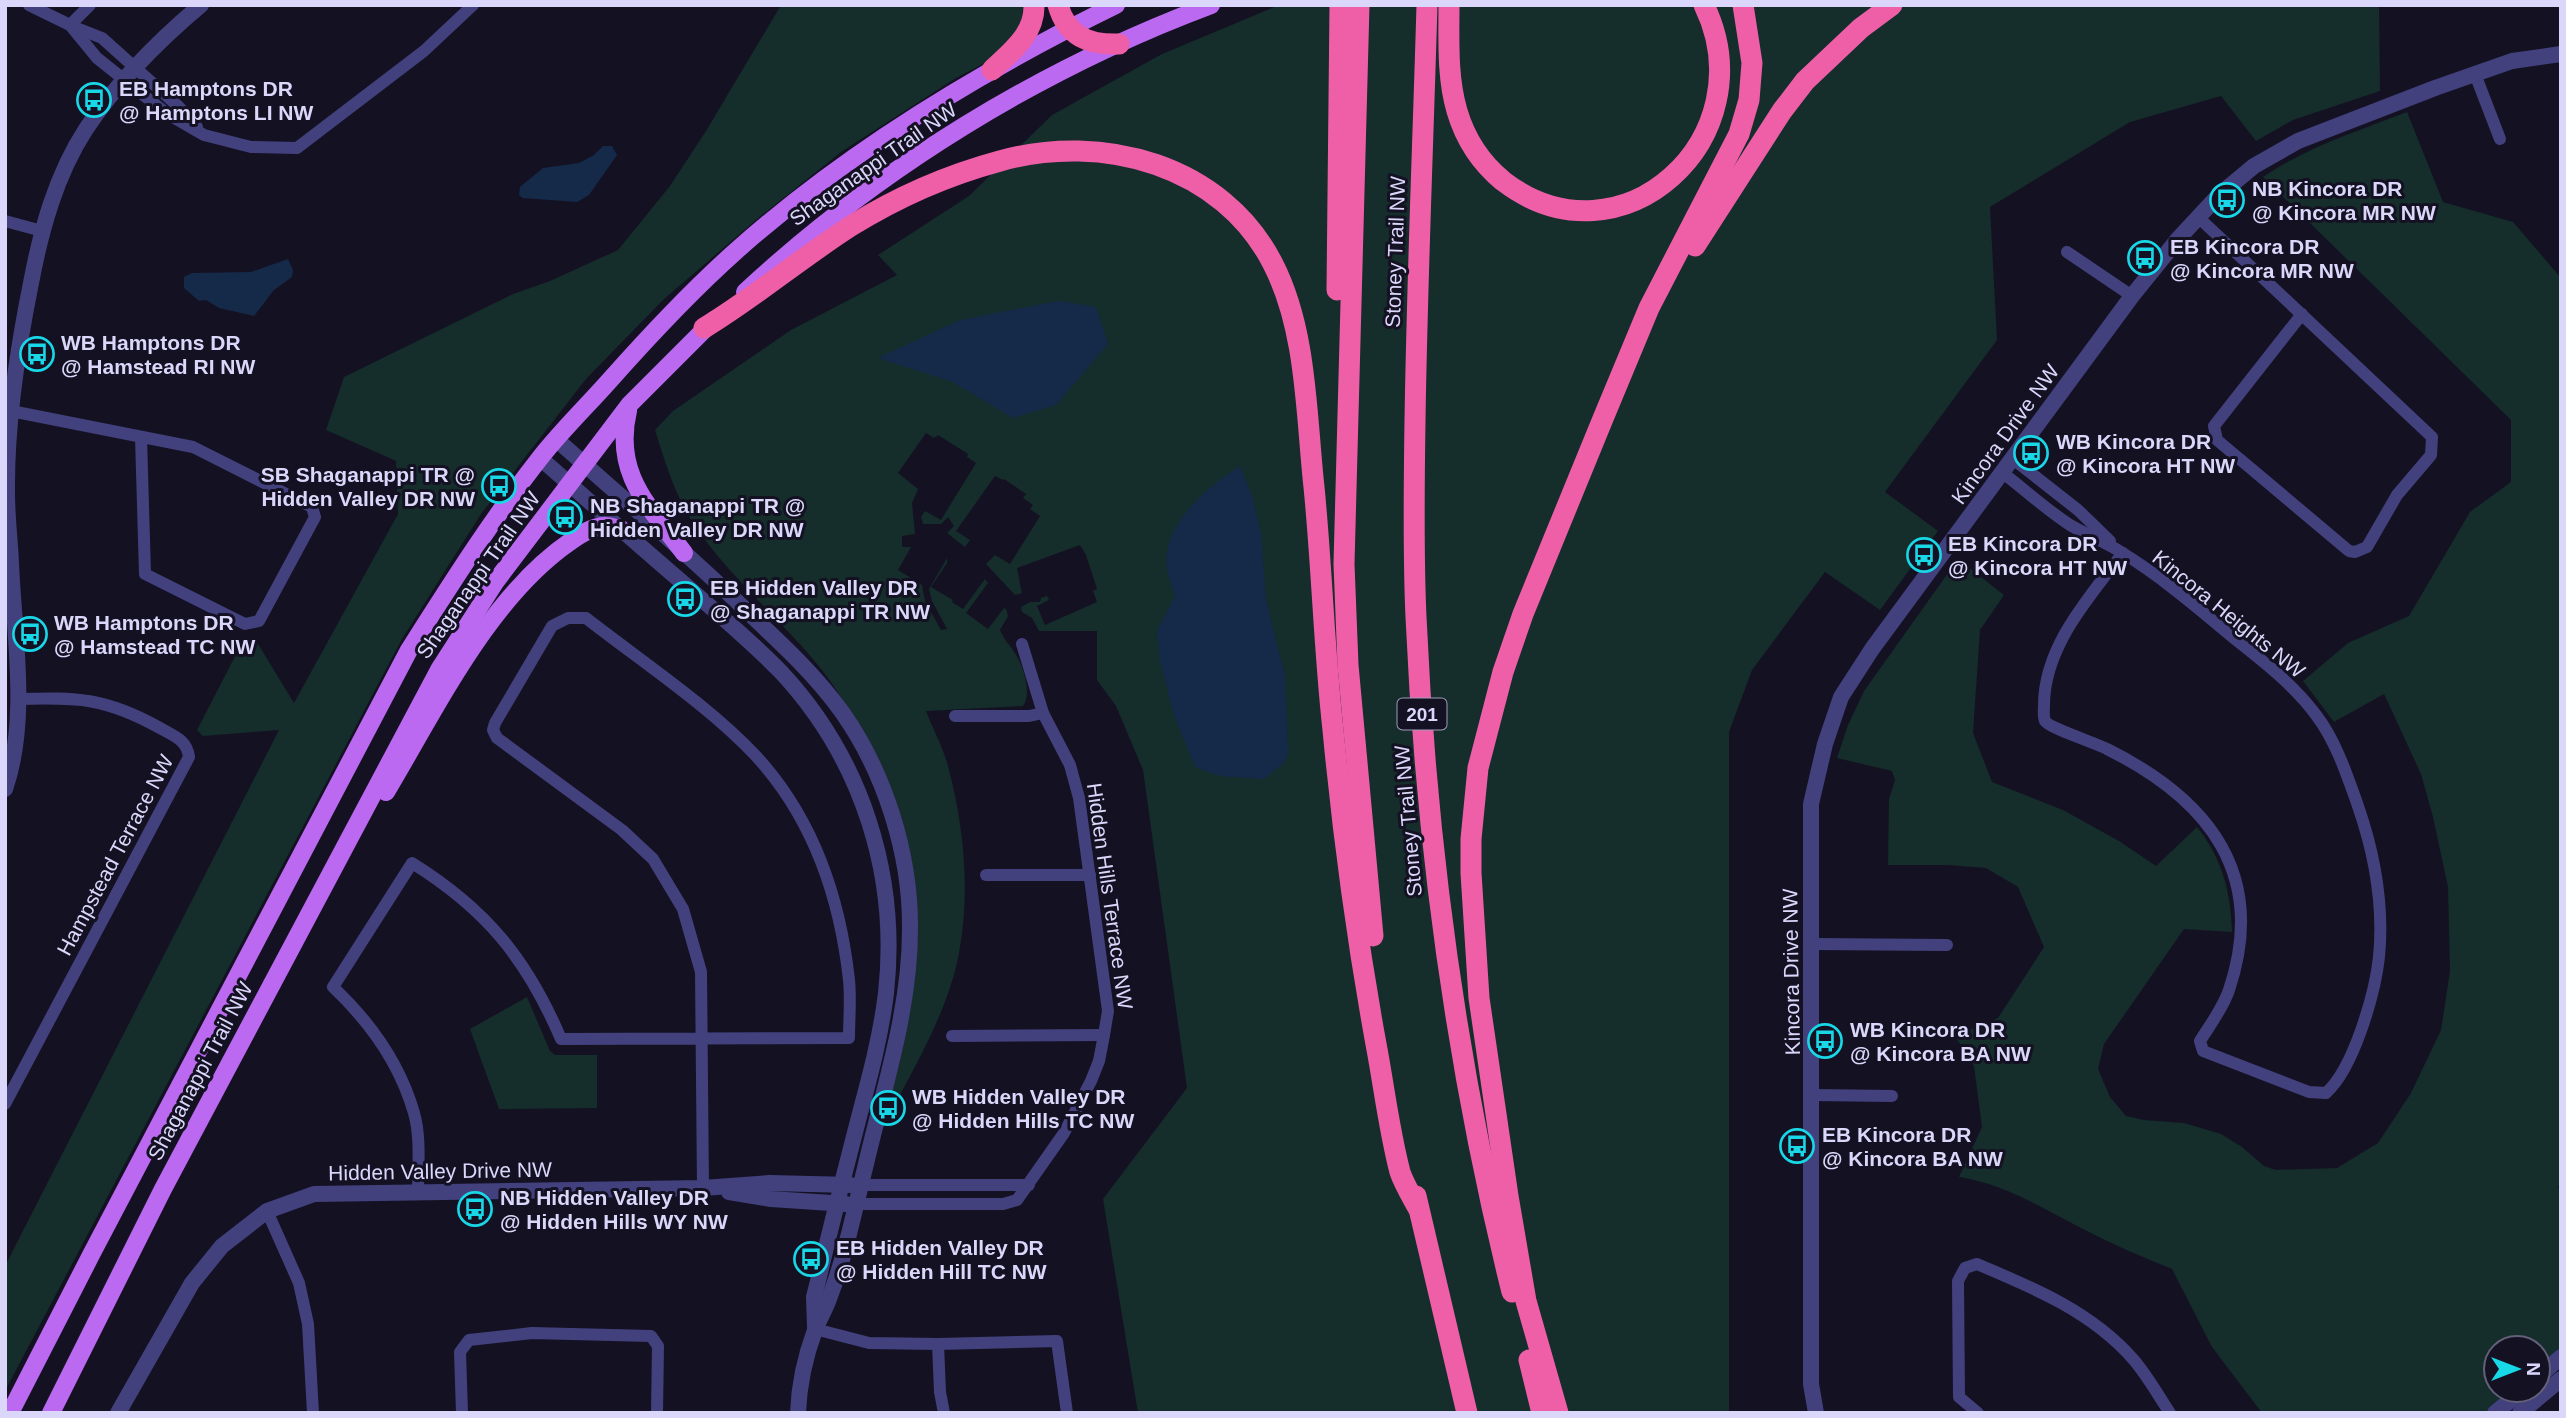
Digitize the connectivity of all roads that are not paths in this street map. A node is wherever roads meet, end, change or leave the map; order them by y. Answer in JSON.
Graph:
{"nodes":[{"id":1,"x":29,"y":5,"type":"edge"},
{"id":2,"x":90,"y":5,"type":"edge"},
{"id":3,"x":201,"y":5,"type":"edge"},
{"id":4,"x":473,"y":5,"type":"edge"},
{"id":5,"x":1034,"y":5,"type":"edge"},
{"id":6,"x":1058,"y":5,"type":"edge"},
{"id":7,"x":1116,"y":5,"type":"edge"},
{"id":8,"x":1211,"y":5,"type":"edge"},
{"id":9,"x":1340,"y":5,"type":"edge"},
{"id":10,"x":1359,"y":5,"type":"edge"},
{"id":11,"x":1427,"y":5,"type":"edge"},
{"id":12,"x":1449,"y":5,"type":"edge"},
{"id":13,"x":1704,"y":5,"type":"edge"},
{"id":14,"x":1743,"y":5,"type":"edge"},
{"id":15,"x":1892,"y":5,"type":"edge"},
{"id":16,"x":70,"y":26,"type":"junction"},
{"id":17,"x":1070,"y":28,"type":"junction"},
{"id":18,"x":1119,"y":44,"type":"junction"},
{"id":19,"x":2561,"y":54,"type":"edge"},
{"id":20,"x":992,"y":70,"type":"junction"},
{"id":21,"x":129,"y":72,"type":"junction"},
{"id":22,"x":2475,"y":75,"type":"junction"},
{"id":23,"x":2500,"y":139,"type":"dead end"},
{"id":24,"x":2198,"y":217,"type":"junction"},
{"id":25,"x":5,"y":221,"type":"edge"},
{"id":26,"x":42,"y":231,"type":"junction"},
{"id":27,"x":2067,"y":253,"type":"dead end"},
{"id":28,"x":2132,"y":296,"type":"junction"},
{"id":29,"x":2302,"y":314,"type":"junction"},
{"id":30,"x":704,"y":328,"type":"junction"},
{"id":31,"x":630,"y":404,"type":"junction"},
{"id":32,"x":11,"y":411,"type":"junction"},
{"id":33,"x":1602,"y":421,"type":"junction"},
{"id":34,"x":141,"y":437,"type":"junction"},
{"id":35,"x":556,"y":439,"type":"junction"},
{"id":36,"x":540,"y":458,"type":"junction"},
{"id":37,"x":2013,"y":459,"type":"junction"},
{"id":38,"x":585,"y":465,"type":"junction"},
{"id":39,"x":2003,"y":473,"type":"junction"},
{"id":40,"x":570,"y":484,"type":"junction"},
{"id":41,"x":621,"y":529,"type":"junction"},
{"id":42,"x":684,"y":553,"type":"junction"},
{"id":43,"x":2123,"y":553,"type":"junction"},
{"id":44,"x":1344,"y":564,"type":"junction"},
{"id":45,"x":1022,"y":645,"type":"dead end"},
{"id":46,"x":18,"y":699,"type":"junction"},
{"id":47,"x":1042,"y":713,"type":"junction"},
{"id":48,"x":955,"y":716,"type":"dead end"},
{"id":49,"x":5,"y":789,"type":"edge"},
{"id":50,"x":353,"y":832,"type":"junction"},
{"id":51,"x":986,"y":875,"type":"dead end"},
{"id":52,"x":1090,"y":875,"type":"junction"},
{"id":53,"x":1812,"y":944,"type":"junction"},
{"id":54,"x":1947,"y":945,"type":"dead end"},
{"id":55,"x":1104,"y":1035,"type":"junction"},
{"id":56,"x":952,"y":1036,"type":"dead end"},
{"id":57,"x":703,"y":1041,"type":"junction"},
{"id":58,"x":1813,"y":1095,"type":"junction"},
{"id":59,"x":1892,"y":1096,"type":"dead end"},
{"id":60,"x":5,"y":1104,"type":"edge"},
{"id":61,"x":841,"y":1185,"type":"junction"},
{"id":62,"x":860,"y":1185,"type":"junction"},
{"id":63,"x":1029,"y":1185,"type":"junction"},
{"id":64,"x":943,"y":1186,"type":"junction"},
{"id":65,"x":703,"y":1188,"type":"junction"},
{"id":66,"x":418,"y":1193,"type":"junction"},
{"id":67,"x":836,"y":1204,"type":"junction"},
{"id":68,"x":856,"y":1204,"type":"junction"},
{"id":69,"x":942,"y":1204,"type":"junction"},
{"id":70,"x":1418,"y":1208,"type":"junction"},
{"id":71,"x":267,"y":1211,"type":"junction"},
{"id":72,"x":815,"y":1329,"type":"junction"},
{"id":73,"x":938,"y":1344,"type":"junction"},
{"id":74,"x":2561,"y":1379,"type":"edge"},
{"id":75,"x":10,"y":1413,"type":"edge"},
{"id":76,"x":51,"y":1413,"type":"edge"},
{"id":77,"x":118,"y":1413,"type":"edge"},
{"id":78,"x":313,"y":1413,"type":"edge"},
{"id":79,"x":462,"y":1413,"type":"edge"},
{"id":80,"x":657,"y":1413,"type":"edge"},
{"id":81,"x":798,"y":1413,"type":"edge"},
{"id":82,"x":944,"y":1413,"type":"edge"},
{"id":83,"x":1067,"y":1413,"type":"edge"},
{"id":84,"x":1467,"y":1413,"type":"edge"},
{"id":85,"x":1542,"y":1413,"type":"edge"},
{"id":86,"x":1558,"y":1413,"type":"edge"},
{"id":87,"x":1816,"y":1413,"type":"edge"},
{"id":88,"x":1978,"y":1413,"type":"edge"},
{"id":89,"x":2170,"y":1413,"type":"edge"},
{"id":90,"x":2520,"y":1413,"type":"edge"}],
"edges":[{"from":1,"to":16,"type":"street"},
{"from":2,"to":16,"type":"street"},
{"from":3,"to":21,"type":"street"},
{"from":4,"to":21,"type":"street"},
{"from":5,"to":20,"type":"highway"},
{"from":6,"to":17,"type":"highway"},
{"from":7,"to":17,"type":"main road","name":"Shaganappi Trail NW"},
{"from":8,"to":18,"type":"main road","name":"Shaganappi Trail NW"},
{"from":9,"to":44,"type":"highway"},
{"from":10,"to":44,"type":"highway","name":"Stoney Trail NW"},
{"from":11,"to":85,"type":"highway","name":"Stoney Trail NW","number":"201"},
{"from":12,"to":13,"type":"highway"},
{"from":14,"to":33,"type":"highway"},
{"from":15,"to":33,"type":"highway"},
{"from":16,"to":21,"type":"street"},
{"from":16,"to":21,"type":"street"},
{"from":17,"to":18,"type":"highway"},
{"from":17,"to":20,"type":"main road","name":"Shaganappi Trail NW"},
{"from":18,"to":30,"type":"main road","name":"Shaganappi Trail NW"},
{"from":19,"to":22,"type":"street","name":"Kincora Drive NW"},
{"from":20,"to":35,"type":"main road","name":"Shaganappi Trail NW"},
{"from":21,"to":26,"type":"street"},
{"from":22,"to":23,"type":"street"},
{"from":22,"to":24,"type":"street","name":"Kincora Drive NW"},
{"from":24,"to":28,"type":"street","name":"Kincora Drive NW"},
{"from":24,"to":29,"type":"street"},
{"from":25,"to":26,"type":"street"},
{"from":26,"to":32,"type":"street"},
{"from":27,"to":28,"type":"street"},
{"from":28,"to":37,"type":"street","name":"Kincora Drive NW"},
{"from":29,"to":29,"type":"street"},
{"from":30,"to":31,"type":"main road","name":"Shaganappi Trail NW"},
{"from":30,"to":70,"type":"highway"},
{"from":31,"to":38,"type":"main road","name":"Shaganappi Trail NW"},
{"from":31,"to":42,"type":"main road"},
{"from":32,"to":34,"type":"street"},
{"from":32,"to":46,"type":"street"},
{"from":33,"to":86,"type":"highway"},
{"from":34,"to":34,"type":"street"},
{"from":35,"to":36,"type":"main road","name":"Shaganappi Trail NW"},
{"from":35,"to":38,"type":"street"},
{"from":36,"to":40,"type":"street"},
{"from":36,"to":75,"type":"main road","name":"Shaganappi Trail NW"},
{"from":37,"to":39,"type":"street","name":"Kincora Drive NW"},
{"from":37,"to":43,"type":"street","name":"Kincora Heights NW"},
{"from":38,"to":40,"type":"main road","name":"Shaganappi Trail NW"},
{"from":38,"to":42,"type":"street"},
{"from":39,"to":43,"type":"street","name":"Kincora Heights NW"},
{"from":39,"to":53,"type":"street","name":"Kincora Drive NW"},
{"from":40,"to":41,"type":"street"},
{"from":40,"to":50,"type":"main road","name":"Shaganappi Trail NW"},
{"from":41,"to":50,"type":"main road"},
{"from":41,"to":61,"type":"street"},
{"from":42,"to":62,"type":"street"},
{"from":43,"to":43,"type":"street","name":"Kincora Heights NW"},
{"from":44,"to":70,"type":"highway","name":"Stoney Trail NW"},
{"from":45,"to":47,"type":"street","name":"Hidden Hills Terrace NW"},
{"from":46,"to":49,"type":"street"},
{"from":46,"to":60,"type":"street","name":"Hampstead Terrace NW"},
{"from":47,"to":48,"type":"street"},
{"from":47,"to":52,"type":"street","name":"Hidden Hills Terrace NW"},
{"from":50,"to":76,"type":"main road","name":"Shaganappi Trail NW"},
{"from":51,"to":52,"type":"street"},
{"from":52,"to":55,"type":"street","name":"Hidden Hills Terrace NW"},
{"from":53,"to":54,"type":"street"},
{"from":53,"to":58,"type":"street","name":"Kincora Drive NW"},
{"from":55,"to":56,"type":"street"},
{"from":55,"to":63,"type":"street","name":"Hidden Hills Terrace NW"},
{"from":57,"to":57,"type":"street"},
{"from":57,"to":65,"type":"street"},
{"from":57,"to":66,"type":"street"},
{"from":58,"to":59,"type":"street"},
{"from":58,"to":87,"type":"street","name":"Kincora Drive NW"},
{"from":61,"to":62,"type":"street"},
{"from":61,"to":65,"type":"street","name":"Hidden Valley Drive NW"},
{"from":61,"to":67,"type":"street"},
{"from":62,"to":64,"type":"street"},
{"from":62,"to":68,"type":"street"},
{"from":63,"to":64,"type":"street"},
{"from":63,"to":69,"type":"street","name":"Hidden Hills Terrace NW"},
{"from":64,"to":69,"type":"street"},
{"from":65,"to":66,"type":"street","name":"Hidden Valley Drive NW"},
{"from":65,"to":67,"type":"street","name":"Hidden Valley Drive NW"},
{"from":66,"to":71,"type":"street","name":"Hidden Valley Drive NW"},
{"from":67,"to":68,"type":"street","name":"Hidden Hills Terrace NW"},
{"from":67,"to":72,"type":"street"},
{"from":68,"to":69,"type":"street","name":"Hidden Hills Terrace NW"},
{"from":68,"to":72,"type":"street"},
{"from":70,"to":84,"type":"highway","name":"Stoney Trail NW"},
{"from":71,"to":77,"type":"street","name":"Hidden Valley Drive NW"},
{"from":71,"to":78,"type":"street"},
{"from":72,"to":73,"type":"street"},
{"from":72,"to":81,"type":"street"},
{"from":73,"to":82,"type":"street"},
{"from":73,"to":83,"type":"street"},
{"from":74,"to":90,"type":"street"},
{"from":79,"to":80,"type":"street"},
{"from":88,"to":89,"type":"street"}]}
